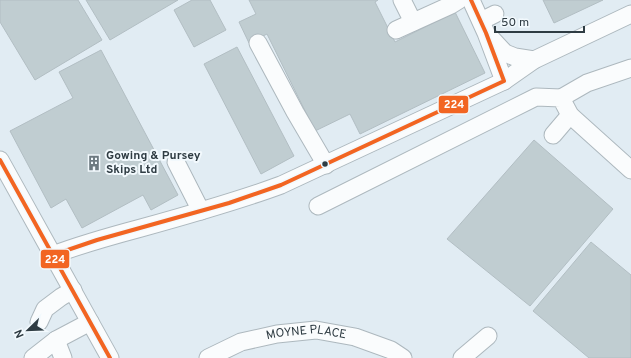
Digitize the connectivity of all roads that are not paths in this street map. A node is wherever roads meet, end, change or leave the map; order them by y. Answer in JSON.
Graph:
{"nodes":[{"id":1,"x":402,"y":0,"type":"edge"},
{"id":2,"x":459,"y":0,"type":"edge"},
{"id":3,"x":471,"y":0,"type":"edge"},
{"id":4,"x":631,"y":14,"type":"edge"},
{"id":5,"x":413,"y":22,"type":"junction"},
{"id":6,"x":487,"y":23,"type":"junction"},
{"id":7,"x":396,"y":30,"type":"dead end"},
{"id":8,"x":258,"y":43,"type":"dead end"},
{"id":9,"x":534,"y":60,"type":"junction"},
{"id":10,"x":631,"y":68,"type":"edge"},
{"id":11,"x":504,"y":81,"type":"junction"},
{"id":12,"x":561,"y":98,"type":"junction"},
{"id":13,"x":570,"y":115,"type":"junction"},
{"id":14,"x":553,"y":135,"type":"dead end"},
{"id":15,"x":0,"y":160,"type":"edge"},
{"id":16,"x":176,"y":162,"type":"dead end"},
{"id":17,"x":326,"y":164,"type":"junction"},
{"id":18,"x":631,"y":170,"type":"edge"},
{"id":19,"x":318,"y":206,"type":"dead end"},
{"id":20,"x":201,"y":211,"type":"junction"},
{"id":21,"x":53,"y":255,"type":"junction"},
{"id":22,"x":73,"y":290,"type":"junction"},
{"id":23,"x":39,"y":322,"type":"dead end"},
{"id":24,"x":90,"y":322,"type":"junction"},
{"id":25,"x":488,"y":336,"type":"dead end"},
{"id":26,"x":56,"y":340,"type":"junction"},
{"id":27,"x":33,"y":358,"type":"edge"},
{"id":28,"x":62,"y":358,"type":"edge"},
{"id":29,"x":110,"y":358,"type":"edge"},
{"id":30,"x":208,"y":358,"type":"edge"},
{"id":31,"x":403,"y":358,"type":"edge"},
{"id":32,"x":462,"y":358,"type":"edge"}],
"edges":[{"from":1,"to":5,"type":"street"},
{"from":2,"to":5,"type":"street"},
{"from":3,"to":6,"type":"street"},
{"from":4,"to":9,"type":"street"},
{"from":5,"to":7,"type":"street"},
{"from":6,"to":9,"type":"street"},
{"from":6,"to":11,"type":"street"},
{"from":8,"to":17,"type":"street"},
{"from":9,"to":11,"type":"street"},
{"from":10,"to":12,"type":"street"},
{"from":11,"to":17,"type":"street"},
{"from":12,"to":13,"type":"street"},
{"from":12,"to":19,"type":"street"},
{"from":13,"to":14,"type":"street"},
{"from":13,"to":18,"type":"street"},
{"from":15,"to":21,"type":"street"},
{"from":16,"to":20,"type":"street"},
{"from":17,"to":20,"type":"street"},
{"from":20,"to":21,"type":"street"},
{"from":21,"to":22,"type":"street"},
{"from":22,"to":23,"type":"street"},
{"from":22,"to":24,"type":"street"},
{"from":24,"to":26,"type":"street"},
{"from":24,"to":29,"type":"street"},
{"from":25,"to":32,"type":"street"},
{"from":26,"to":27,"type":"street"},
{"from":26,"to":28,"type":"street"},
{"from":30,"to":31,"type":"street","name":"MOYNE PLACE"}]}
